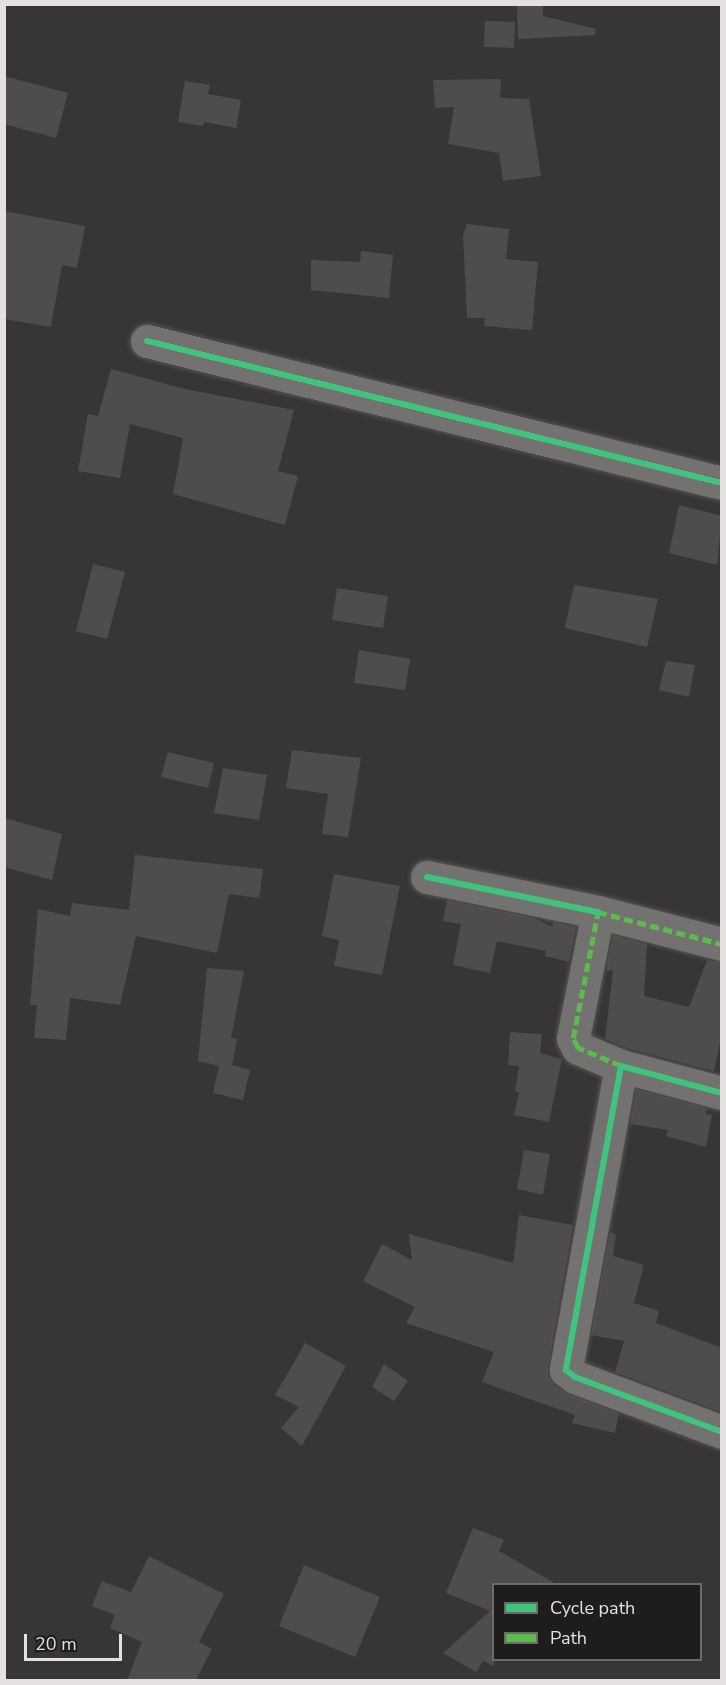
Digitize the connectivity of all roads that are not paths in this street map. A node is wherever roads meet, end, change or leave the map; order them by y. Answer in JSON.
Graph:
{"nodes":[{"id":1,"x":147,"y":341,"type":"dead end"},
{"id":2,"x":722,"y":483,"type":"edge"},
{"id":3,"x":427,"y":877,"type":"dead end"},
{"id":4,"x":598,"y":912,"type":"junction"},
{"id":5,"x":722,"y":944,"type":"edge"},
{"id":6,"x":621,"y":1066,"type":"junction"},
{"id":7,"x":722,"y":1093,"type":"edge"},
{"id":8,"x":722,"y":1432,"type":"edge"}],
"edges":[{"from":1,"to":2,"type":"street"},
{"from":3,"to":4,"type":"street"},
{"from":4,"to":5,"type":"street"},
{"from":4,"to":6,"type":"street"},
{"from":6,"to":7,"type":"street"},
{"from":6,"to":8,"type":"street"}]}
